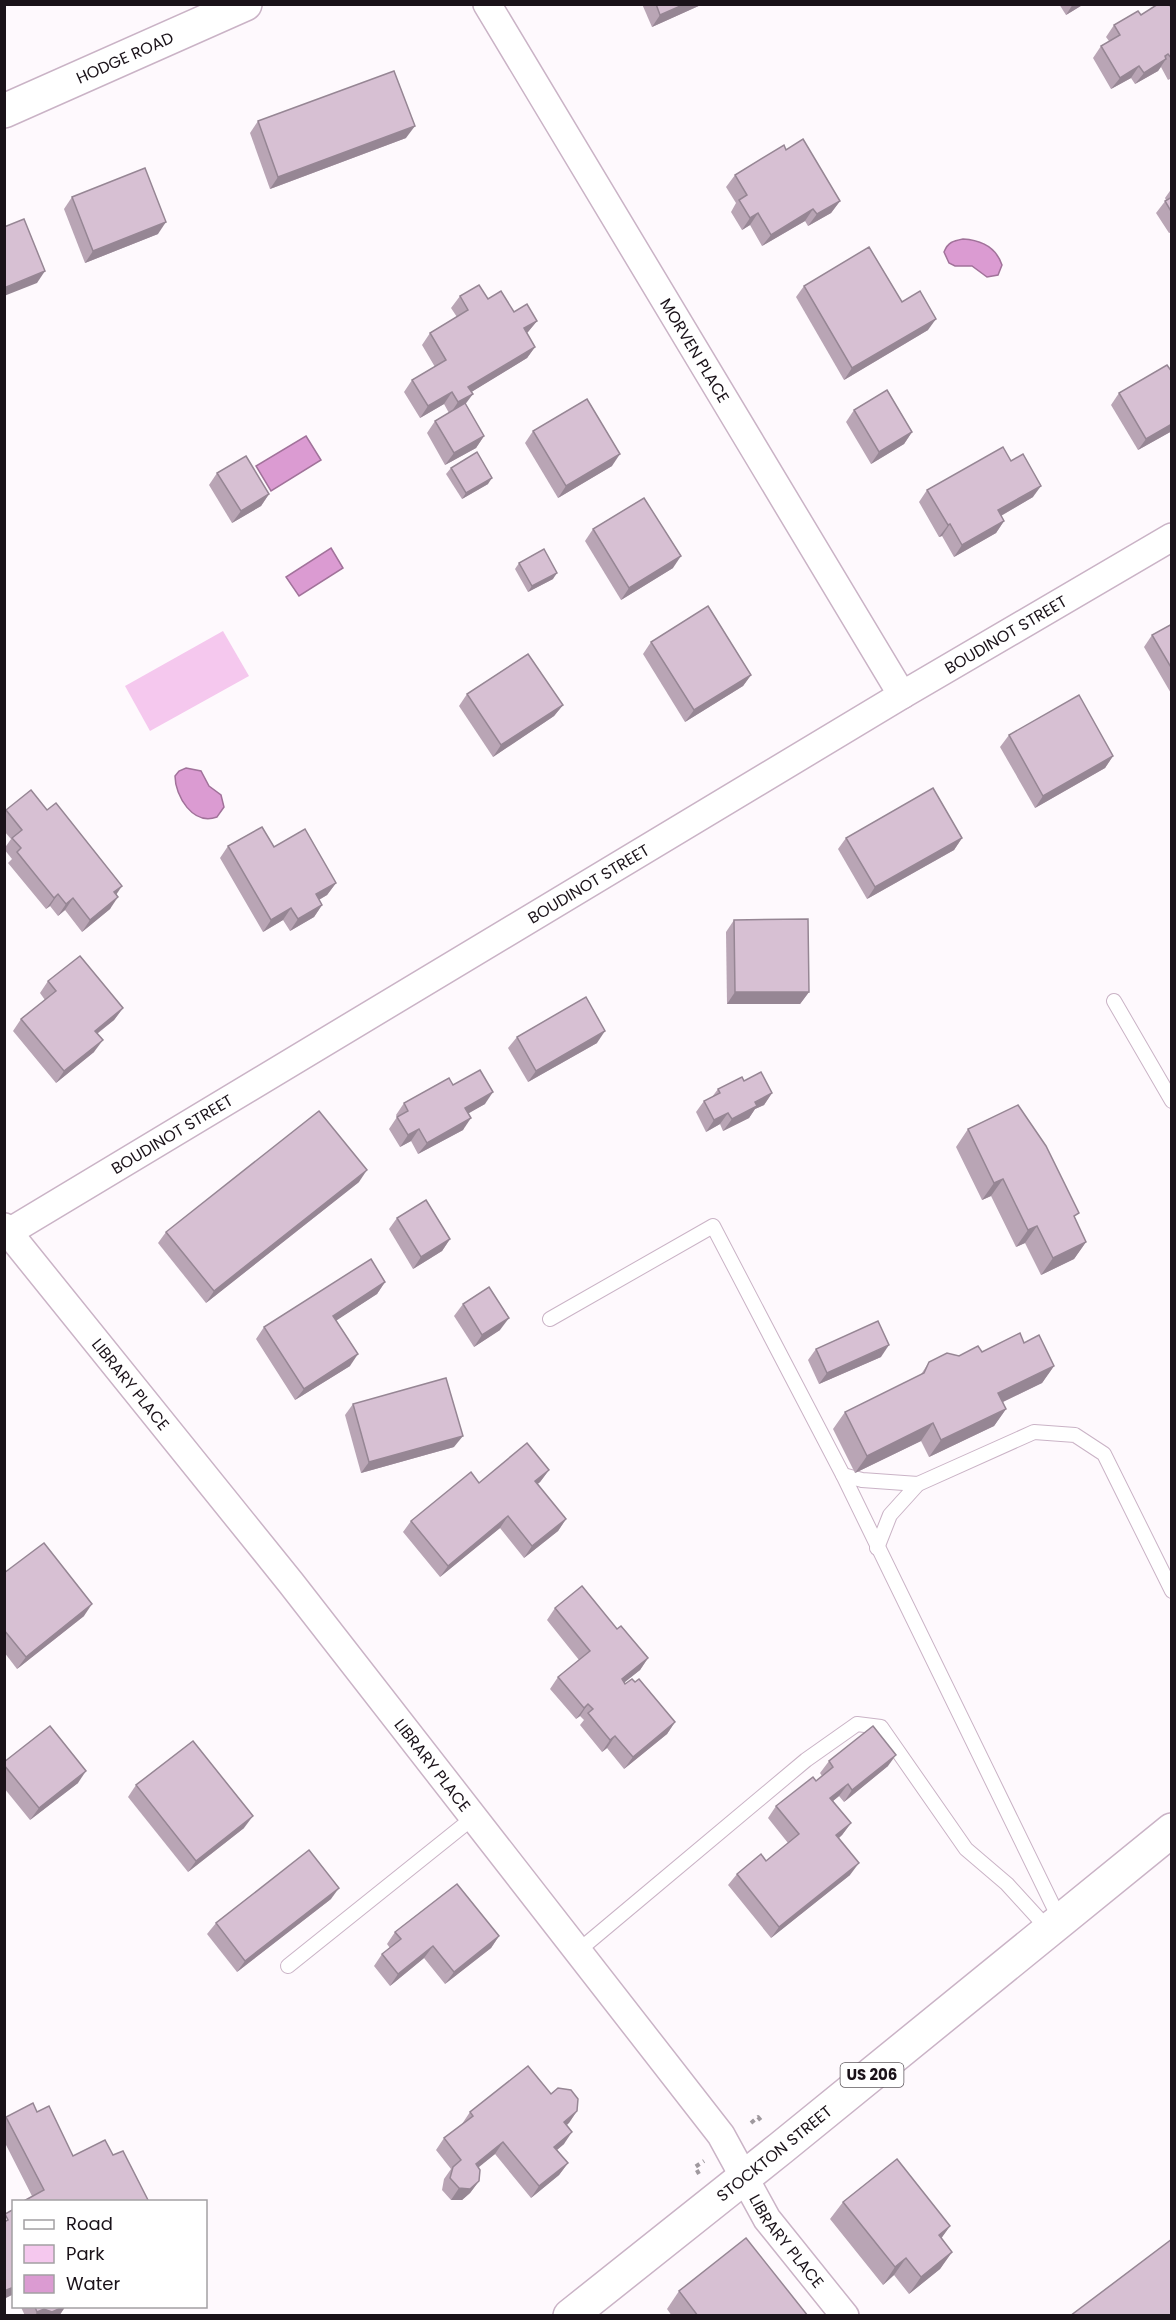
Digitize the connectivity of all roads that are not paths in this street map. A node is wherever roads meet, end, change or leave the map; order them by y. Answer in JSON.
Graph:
{"nodes":[{"id":1,"x":245,"y":4,"type":"edge"},
{"id":2,"x":487,"y":4,"type":"edge"},
{"id":3,"x":8,"y":103,"type":"edge"},
{"id":4,"x":1172,"y":537,"type":"edge"},
{"id":5,"x":902,"y":695,"type":"junction"},
{"id":6,"x":1114,"y":1001,"type":"dead end"},
{"id":7,"x":1172,"y":1101,"type":"edge"},
{"id":8,"x":7,"y":1230,"type":"edge"},
{"id":9,"x":550,"y":1319,"type":"dead end"},
{"id":10,"x":843,"y":1475,"type":"junction"},
{"id":11,"x":918,"y":1484,"type":"junction"},
{"id":12,"x":877,"y":1548,"type":"junction"},
{"id":13,"x":1172,"y":1591,"type":"edge"},
{"id":14,"x":474,"y":1818,"type":"junction"},
{"id":15,"x":1172,"y":1830,"type":"edge"},
{"id":16,"x":1055,"y":1926,"type":"junction"},
{"id":17,"x":578,"y":1951,"type":"junction"},
{"id":18,"x":288,"y":1966,"type":"dead end"},
{"id":19,"x":745,"y":2177,"type":"junction"},
{"id":20,"x":570,"y":2316,"type":"edge"},
{"id":21,"x":845,"y":2316,"type":"edge"}],
"edges":[{"from":1,"to":3,"type":"main road","name":"HODGE ROAD"},
{"from":2,"to":5,"type":"street","name":"MORVEN PLACE"},
{"from":4,"to":5,"type":"street","name":"BOUDINOT STREET"},
{"from":5,"to":8,"type":"street","name":"BOUDINOT STREET"},
{"from":6,"to":7,"type":"lane"},
{"from":8,"to":14,"type":"street","name":"LIBRARY PLACE"},
{"from":9,"to":10,"type":"lane"},
{"from":10,"to":11,"type":"lane"},
{"from":10,"to":12,"type":"lane"},
{"from":11,"to":12,"type":"lane"},
{"from":11,"to":13,"type":"lane"},
{"from":12,"to":16,"type":"lane"},
{"from":14,"to":17,"type":"street","name":"LIBRARY PLACE"},
{"from":14,"to":18,"type":"lane"},
{"from":15,"to":16,"type":"main road","name":"STOCKTON STREET","number":"US 206"},
{"from":16,"to":17,"type":"lane"},
{"from":16,"to":19,"type":"main road","name":"STOCKTON STREET","number":"US 206"},
{"from":17,"to":19,"type":"street","name":"LIBRARY PLACE"},
{"from":19,"to":20,"type":"main road","name":"STOCKTON STREET","number":"US 206"},
{"from":19,"to":21,"type":"street","name":"LIBRARY PLACE"}]}
